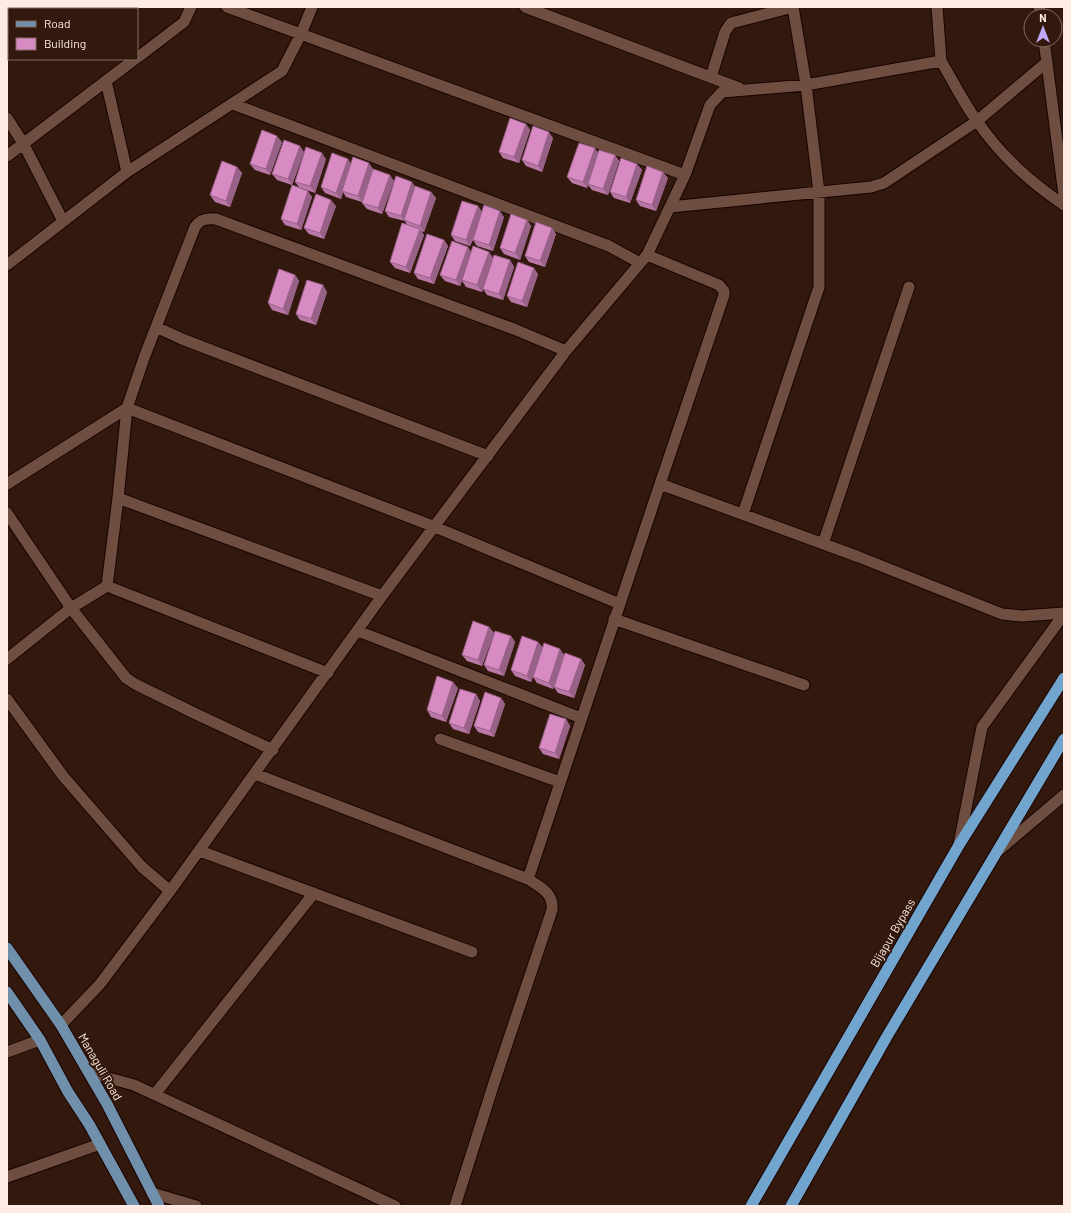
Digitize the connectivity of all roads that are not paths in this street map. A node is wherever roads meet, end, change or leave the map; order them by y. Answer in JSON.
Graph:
{"nodes":[{"id":1,"x":191,"y":7,"type":"edge"},
{"id":2,"x":227,"y":7,"type":"edge"},
{"id":3,"x":312,"y":7,"type":"edge"},
{"id":4,"x":525,"y":7,"type":"edge"},
{"id":5,"x":937,"y":7,"type":"edge"},
{"id":6,"x":301,"y":34,"type":"junction"},
{"id":7,"x":1045,"y":48,"type":"edge"},
{"id":8,"x":138,"y":56,"type":"edge"},
{"id":9,"x":133,"y":60,"type":"edge"},
{"id":10,"x":941,"y":61,"type":"junction"},
{"id":11,"x":1047,"y":62,"type":"junction"},
{"id":12,"x":711,"y":77,"type":"junction"},
{"id":13,"x":106,"y":81,"type":"junction"},
{"id":14,"x":806,"y":85,"type":"junction"},
{"id":15,"x":742,"y":90,"type":"junction"},
{"id":16,"x":232,"y":104,"type":"junction"},
{"id":17,"x":7,"y":118,"type":"edge"},
{"id":18,"x":977,"y":121,"type":"junction"},
{"id":19,"x":22,"y":143,"type":"junction"},
{"id":20,"x":7,"y":156,"type":"edge"},
{"id":21,"x":127,"y":172,"type":"junction"},
{"id":22,"x":685,"y":175,"type":"junction"},
{"id":23,"x":819,"y":192,"type":"junction"},
{"id":24,"x":1064,"y":195,"type":"edge"},
{"id":25,"x":1064,"y":205,"type":"edge"},
{"id":26,"x":670,"y":207,"type":"junction"},
{"id":27,"x":63,"y":221,"type":"junction"},
{"id":28,"x":643,"y":259,"type":"junction"},
{"id":29,"x":7,"y":265,"type":"edge"},
{"id":30,"x":909,"y":287,"type":"dead end"},
{"id":31,"x":156,"y":327,"type":"junction"},
{"id":32,"x":566,"y":351,"type":"junction"},
{"id":33,"x":127,"y":408,"type":"junction"},
{"id":34,"x":488,"y":456,"type":"junction"},
{"id":35,"x":7,"y":484,"type":"edge"},
{"id":36,"x":660,"y":484,"type":"junction"},
{"id":37,"x":118,"y":498,"type":"junction"},
{"id":38,"x":7,"y":513,"type":"edge"},
{"id":39,"x":743,"y":514,"type":"junction"},
{"id":40,"x":435,"y":527,"type":"junction"},
{"id":41,"x":822,"y":544,"type":"junction"},
{"id":42,"x":107,"y":586,"type":"junction"},
{"id":43,"x":382,"y":596,"type":"junction"},
{"id":44,"x":620,"y":604,"type":"junction"},
{"id":45,"x":71,"y":608,"type":"junction"},
{"id":46,"x":1064,"y":613,"type":"edge"},
{"id":47,"x":614,"y":619,"type":"junction"},
{"id":48,"x":358,"y":631,"type":"junction"},
{"id":49,"x":7,"y":659,"type":"edge"},
{"id":50,"x":328,"y":673,"type":"junction"},
{"id":51,"x":1064,"y":678,"type":"edge"},
{"id":52,"x":804,"y":685,"type":"dead end"},
{"id":53,"x":7,"y":699,"type":"edge"},
{"id":54,"x":581,"y":718,"type":"junction"},
{"id":55,"x":440,"y":739,"type":"dead end"},
{"id":56,"x":1064,"y":739,"type":"edge"},
{"id":57,"x":272,"y":750,"type":"junction"},
{"id":58,"x":255,"y":774,"type":"junction"},
{"id":59,"x":560,"y":782,"type":"junction"},
{"id":60,"x":1064,"y":794,"type":"edge"},
{"id":61,"x":959,"y":844,"type":"junction"},
{"id":62,"x":200,"y":851,"type":"junction"},
{"id":63,"x":996,"y":852,"type":"junction"},
{"id":64,"x":528,"y":879,"type":"junction"},
{"id":65,"x":170,"y":891,"type":"junction"},
{"id":66,"x":314,"y":893,"type":"junction"},
{"id":67,"x":7,"y":948,"type":"edge"},
{"id":68,"x":472,"y":952,"type":"dead end"},
{"id":69,"x":7,"y":992,"type":"edge"},
{"id":70,"x":61,"y":1024,"type":"junction"},
{"id":71,"x":40,"y":1040,"type":"junction"},
{"id":72,"x":7,"y":1052,"type":"edge"},
{"id":73,"x":90,"y":1073,"type":"junction"},
{"id":74,"x":155,"y":1094,"type":"junction"},
{"id":75,"x":100,"y":1144,"type":"junction"},
{"id":76,"x":7,"y":1177,"type":"edge"},
{"id":77,"x":152,"y":1193,"type":"junction"},
{"id":78,"x":134,"y":1206,"type":"edge"},
{"id":79,"x":159,"y":1206,"type":"edge"},
{"id":80,"x":196,"y":1206,"type":"edge"},
{"id":81,"x":395,"y":1206,"type":"edge"},
{"id":82,"x":455,"y":1206,"type":"edge"},
{"id":83,"x":751,"y":1206,"type":"edge"},
{"id":84,"x":791,"y":1206,"type":"edge"}],
"edges":[{"from":1,"to":8,"type":"street"},
{"from":2,"to":6,"type":"street"},
{"from":3,"to":6,"type":"street"},
{"from":4,"to":12,"type":"street"},
{"from":5,"to":10,"type":"street"},
{"from":6,"to":16,"type":"street"},
{"from":6,"to":22,"type":"street"},
{"from":7,"to":11,"type":"street"},
{"from":9,"to":13,"type":"street"},
{"from":10,"to":14,"type":"street"},
{"from":10,"to":18,"type":"street"},
{"from":11,"to":18,"type":"street"},
{"from":11,"to":24,"type":"street"},
{"from":12,"to":14,"type":"street"},
{"from":12,"to":15,"type":"street"},
{"from":13,"to":19,"type":"street"},
{"from":13,"to":21,"type":"street"},
{"from":14,"to":15,"type":"street"},
{"from":14,"to":23,"type":"street"},
{"from":15,"to":22,"type":"street"},
{"from":16,"to":21,"type":"street"},
{"from":16,"to":28,"type":"street"},
{"from":17,"to":19,"type":"street"},
{"from":18,"to":23,"type":"street"},
{"from":18,"to":25,"type":"street"},
{"from":19,"to":20,"type":"street"},
{"from":19,"to":27,"type":"street"},
{"from":21,"to":27,"type":"street"},
{"from":22,"to":26,"type":"street"},
{"from":23,"to":26,"type":"street"},
{"from":23,"to":39,"type":"street"},
{"from":26,"to":28,"type":"street"},
{"from":27,"to":29,"type":"street"},
{"from":28,"to":32,"type":"street"},
{"from":28,"to":36,"type":"street"},
{"from":30,"to":41,"type":"street"},
{"from":31,"to":32,"type":"street"},
{"from":31,"to":33,"type":"street"},
{"from":31,"to":34,"type":"street"},
{"from":32,"to":34,"type":"street"},
{"from":33,"to":35,"type":"street"},
{"from":33,"to":37,"type":"street"},
{"from":33,"to":40,"type":"street"},
{"from":34,"to":40,"type":"street"},
{"from":36,"to":39,"type":"street"},
{"from":36,"to":44,"type":"street"},
{"from":37,"to":42,"type":"street"},
{"from":37,"to":43,"type":"street"},
{"from":38,"to":45,"type":"street"},
{"from":39,"to":41,"type":"street"},
{"from":40,"to":43,"type":"street"},
{"from":40,"to":44,"type":"street"},
{"from":41,"to":46,"type":"street"},
{"from":42,"to":45,"type":"street"},
{"from":42,"to":50,"type":"street"},
{"from":43,"to":48,"type":"street"},
{"from":44,"to":47,"type":"street"},
{"from":45,"to":49,"type":"street"},
{"from":45,"to":57,"type":"street"},
{"from":46,"to":61,"type":"street"},
{"from":47,"to":52,"type":"street"},
{"from":47,"to":54,"type":"street"},
{"from":48,"to":50,"type":"street"},
{"from":48,"to":54,"type":"street"},
{"from":50,"to":57,"type":"street"},
{"from":51,"to":61,"type":"highway","name":"Bijapur Bypass"},
{"from":53,"to":65,"type":"street"},
{"from":54,"to":59,"type":"street"},
{"from":55,"to":59,"type":"street"},
{"from":56,"to":63,"type":"highway"},
{"from":57,"to":58,"type":"street"},
{"from":58,"to":62,"type":"street"},
{"from":58,"to":64,"type":"street"},
{"from":59,"to":64,"type":"street"},
{"from":60,"to":63,"type":"street"},
{"from":61,"to":83,"type":"highway","name":"Bijapur Bypass"},
{"from":62,"to":65,"type":"street"},
{"from":62,"to":66,"type":"street"},
{"from":63,"to":84,"type":"highway"},
{"from":64,"to":82,"type":"street"},
{"from":65,"to":70,"type":"street"},
{"from":66,"to":68,"type":"street"},
{"from":66,"to":74,"type":"street"},
{"from":67,"to":70,"type":"main road","name":"Managuli Road"},
{"from":69,"to":71,"type":"main road"},
{"from":70,"to":73,"type":"main road","name":"Managuli Road"},
{"from":71,"to":72,"type":"street"},
{"from":71,"to":75,"type":"main road"},
{"from":73,"to":74,"type":"street"},
{"from":73,"to":77,"type":"main road","name":"Managuli Road"},
{"from":74,"to":81,"type":"street"},
{"from":75,"to":76,"type":"street"},
{"from":75,"to":78,"type":"main road"},
{"from":77,"to":79,"type":"main road","name":"Managuli Road"},
{"from":77,"to":80,"type":"street"}]}
